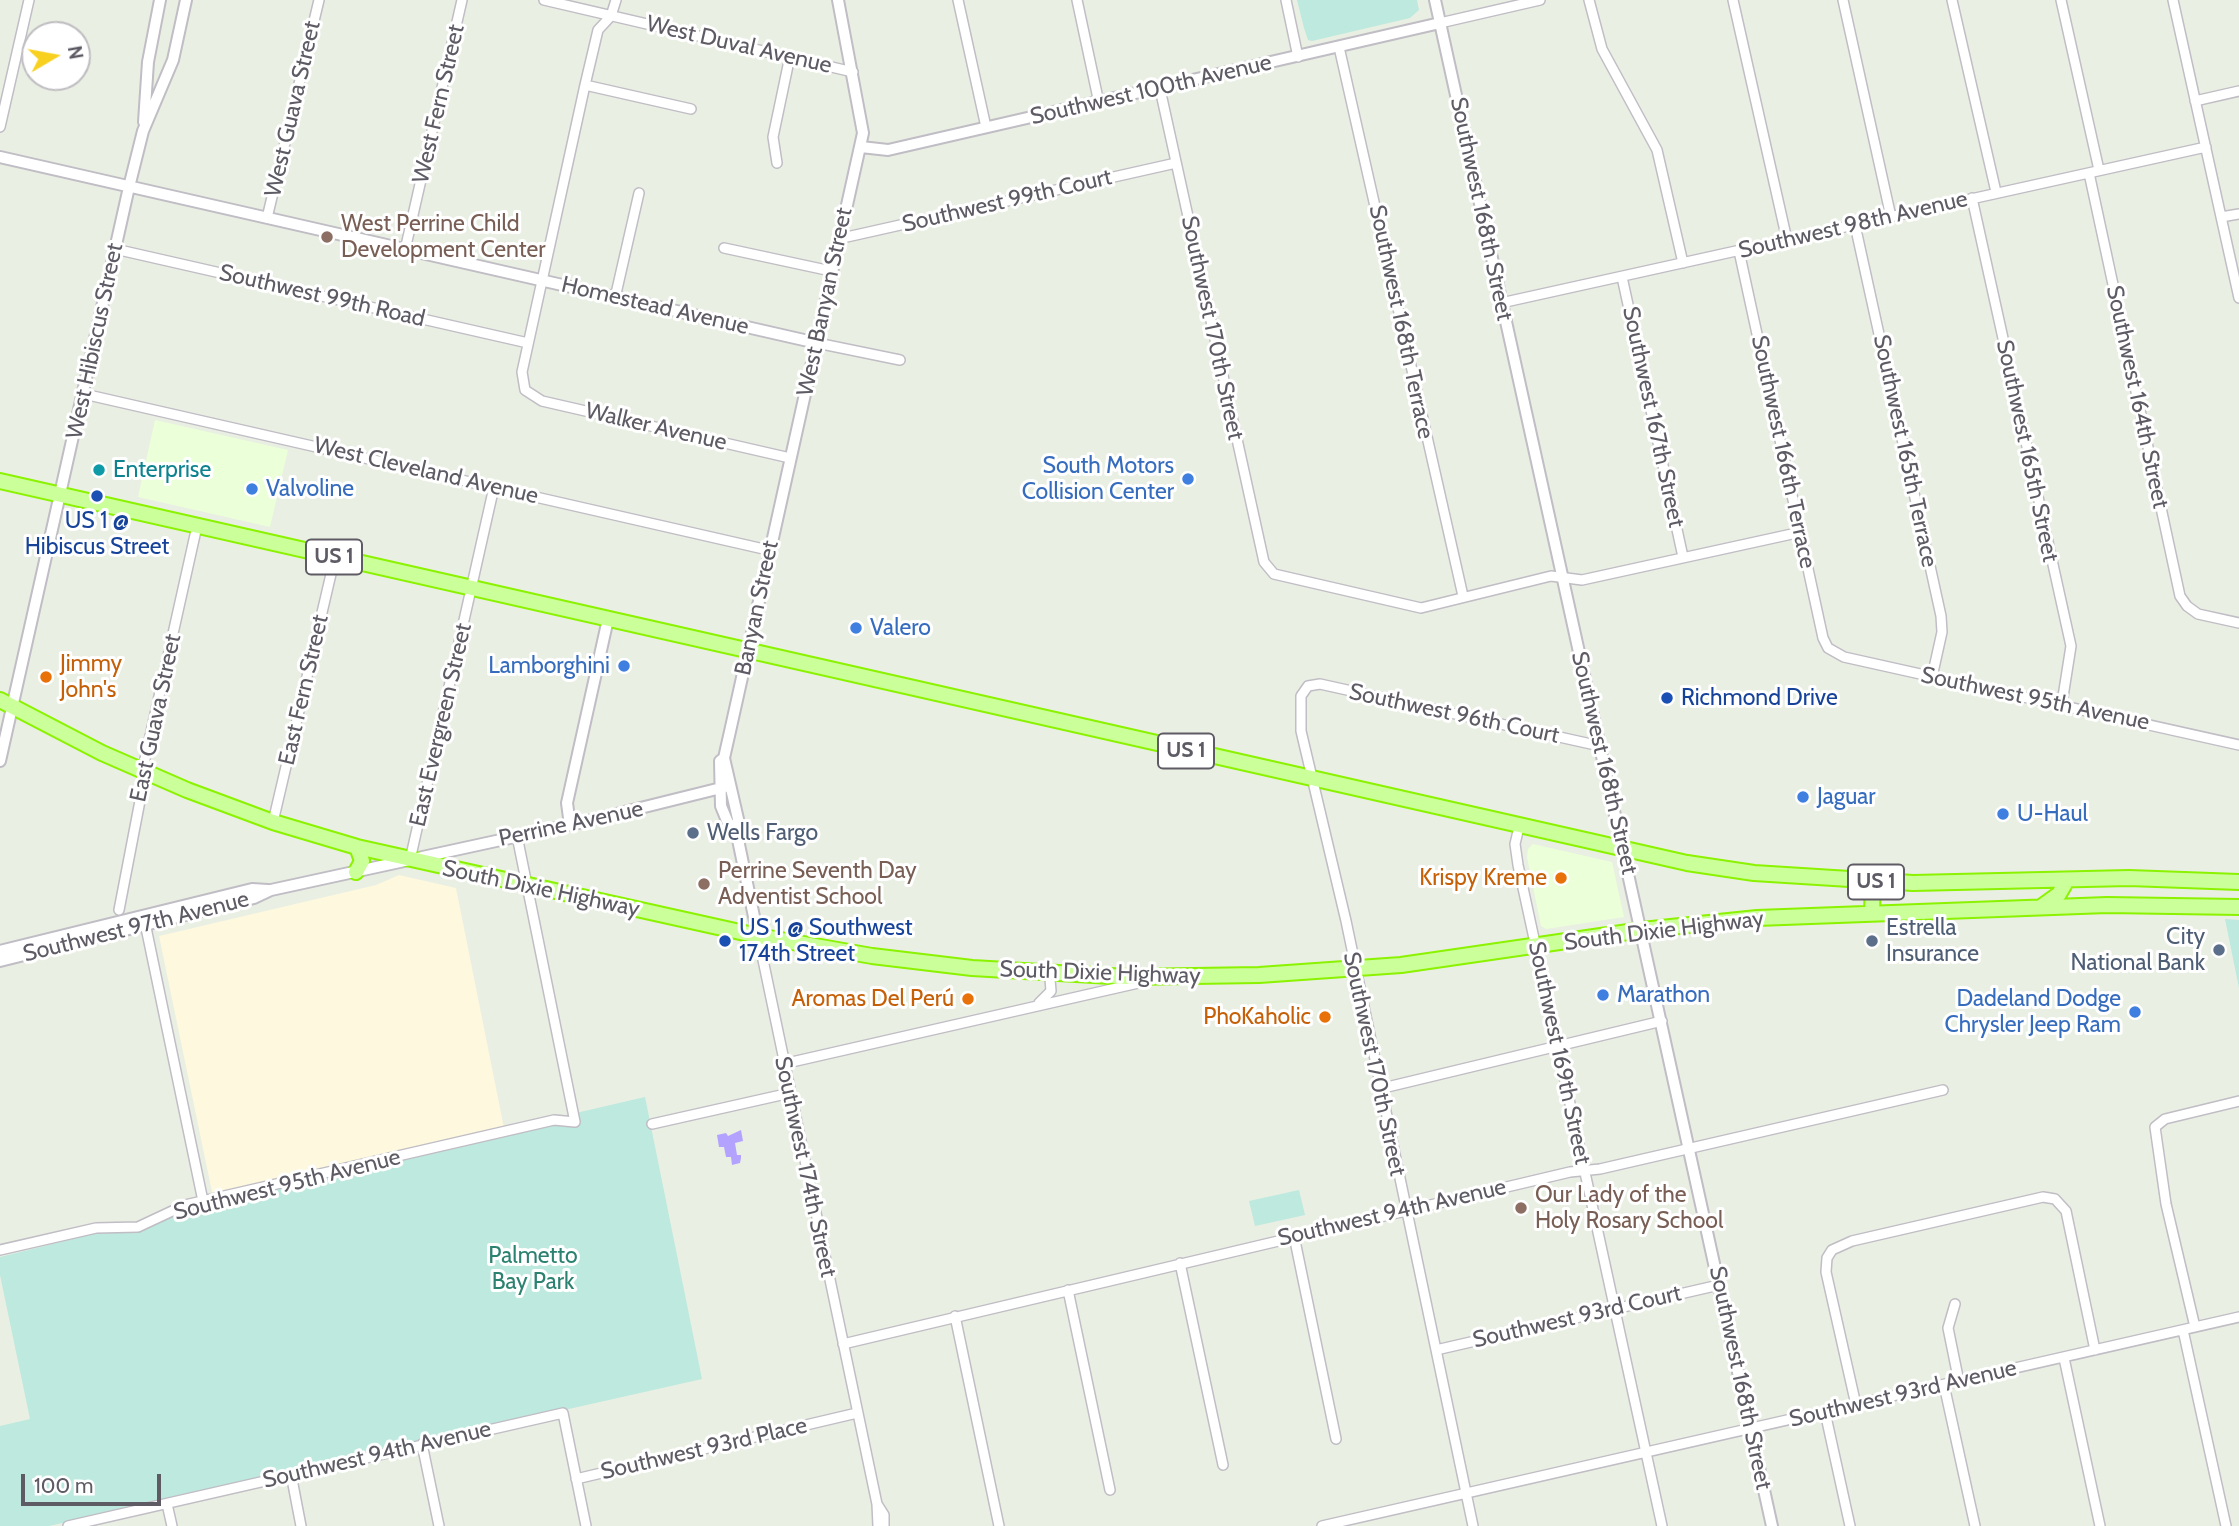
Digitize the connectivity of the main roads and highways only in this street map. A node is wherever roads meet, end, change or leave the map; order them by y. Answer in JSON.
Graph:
{"nodes":[{"id":1,"x":0,"y":481,"type":"edge"},
{"id":2,"x":6,"y":703,"type":"edge"},
{"id":3,"x":357,"y":847,"type":"junction"},
{"id":4,"x":356,"y":872,"type":"road end"},
{"id":5,"x":2129,"y":878,"type":"junction"},
{"id":6,"x":2067,"y":880,"type":"junction"},
{"id":7,"x":1873,"y":882,"type":"junction"},
{"id":8,"x":2239,"y":882,"type":"edge"},
{"id":9,"x":2107,"y":905,"type":"junction"},
{"id":10,"x":2041,"y":907,"type":"junction"},
{"id":11,"x":2239,"y":907,"type":"edge"},
{"id":12,"x":1872,"y":912,"type":"junction"}],
"edges":[{"from":1,"to":7,"type":"highway","name":"South Dixie Highway","number":"US 1"},
{"from":2,"to":3,"type":"highway","name":"South Dixie Highway","number":"US 1"},
{"from":3,"to":4,"type":"highway"},
{"from":3,"to":12,"type":"highway","name":"South Dixie Highway","number":"US 1"},
{"from":5,"to":6,"type":"highway","name":"South Dixie Highway","number":"US 1"},
{"from":5,"to":8,"type":"highway","name":"South Dixie Highway","number":"US 1"},
{"from":5,"to":9,"type":"highway"},
{"from":6,"to":7,"type":"highway","name":"South Dixie Highway","number":"US 1"},
{"from":6,"to":10,"type":"highway"},
{"from":7,"to":12,"type":"highway"},
{"from":9,"to":10,"type":"highway","name":"South Dixie Highway","number":"US 1"},
{"from":9,"to":11,"type":"highway","name":"South Dixie Highway","number":"US 1"},
{"from":10,"to":12,"type":"highway","name":"South Dixie Highway","number":"US 1"}]}
